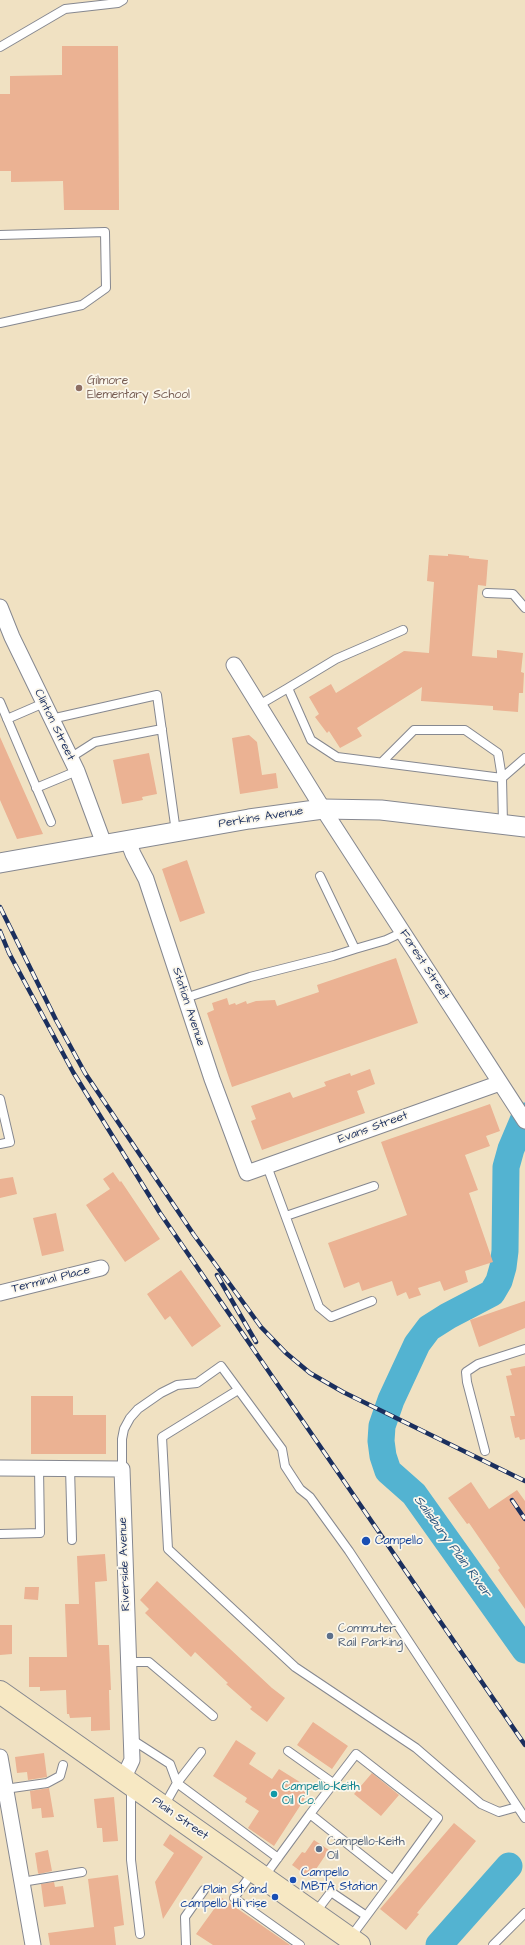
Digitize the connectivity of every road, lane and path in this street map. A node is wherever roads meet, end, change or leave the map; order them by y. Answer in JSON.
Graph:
{"nodes":[{"id":1,"x":123,"y":0,"type":"edge"},
{"id":2,"x":0,"y":47,"type":"edge"},
{"id":3,"x":0,"y":235,"type":"edge"},
{"id":4,"x":0,"y":323,"type":"edge"},
{"id":5,"x":487,"y":593,"type":"dead end"},
{"id":6,"x":0,"y":607,"type":"edge"},
{"id":7,"x":525,"y":608,"type":"edge"},
{"id":8,"x":403,"y":630,"type":"dead end"},
{"id":9,"x":234,"y":665,"type":"dead end"},
{"id":10,"x":288,"y":688,"type":"junction"},
{"id":11,"x":0,"y":702,"type":"edge"},
{"id":12,"x":44,"y":703,"type":"junction"},
{"id":13,"x":259,"y":705,"type":"junction"},
{"id":14,"x":7,"y":719,"type":"junction"},
{"id":15,"x":51,"y":719,"type":"junction"},
{"id":16,"x":162,"y":729,"type":"junction"},
{"id":17,"x":70,"y":758,"type":"junction"},
{"id":18,"x":525,"y":758,"type":"edge"},
{"id":19,"x":382,"y":762,"type":"junction"},
{"id":20,"x":77,"y":772,"type":"junction"},
{"id":21,"x":502,"y":778,"type":"junction"},
{"id":22,"x":36,"y":788,"type":"junction"},
{"id":23,"x":323,"y":809,"type":"junction"},
{"id":24,"x":51,"y":822,"type":"dead end"},
{"id":25,"x":503,"y":824,"type":"junction"},
{"id":26,"x":525,"y":827,"type":"edge"},
{"id":27,"x":176,"y":832,"type":"junction"},
{"id":28,"x":128,"y":841,"type":"junction"},
{"id":29,"x":104,"y":844,"type":"junction"},
{"id":30,"x":0,"y":862,"type":"edge"},
{"id":31,"x":320,"y":876,"type":"dead end"},
{"id":32,"x":403,"y":932,"type":"junction"},
{"id":33,"x":355,"y":949,"type":"junction"},
{"id":34,"x":185,"y":998,"type":"junction"},
{"id":35,"x":500,"y":1083,"type":"junction"},
{"id":36,"x":0,"y":1099,"type":"edge"},
{"id":37,"x":525,"y":1121,"type":"edge"},
{"id":38,"x":0,"y":1144,"type":"edge"},
{"id":39,"x":267,"y":1166,"type":"junction"},
{"id":40,"x":246,"y":1173,"type":"joint"},
{"id":41,"x":374,"y":1186,"type":"dead end"},
{"id":42,"x":286,"y":1216,"type":"junction"},
{"id":43,"x":101,"y":1268,"type":"dead end"},
{"id":44,"x":0,"y":1293,"type":"edge"},
{"id":45,"x":372,"y":1301,"type":"dead end"},
{"id":46,"x":525,"y":1349,"type":"edge"},
{"id":47,"x":238,"y":1390,"type":"junction"},
{"id":48,"x":485,"y":1451,"type":"dead end"},
{"id":49,"x":0,"y":1468,"type":"edge"},
{"id":50,"x":39,"y":1468,"type":"junction"},
{"id":51,"x":70,"y":1468,"type":"junction"},
{"id":52,"x":122,"y":1469,"type":"junction"},
{"id":53,"x":0,"y":1534,"type":"edge"},
{"id":54,"x":72,"y":1540,"type":"dead end"},
{"id":55,"x":128,"y":1662,"type":"junction"},
{"id":56,"x":0,"y":1692,"type":"edge"},
{"id":57,"x":213,"y":1716,"type":"dead end"},
{"id":58,"x":131,"y":1740,"type":"junction"},
{"id":59,"x":201,"y":1752,"type":"dead end"},
{"id":60,"x":288,"y":1752,"type":"dead end"},
{"id":61,"x":0,"y":1757,"type":"edge"},
{"id":62,"x":63,"y":1766,"type":"dead end"},
{"id":63,"x":127,"y":1782,"type":"junction"},
{"id":64,"x":177,"y":1783,"type":"junction"},
{"id":65,"x":333,"y":1783,"type":"junction"},
{"id":66,"x":6,"y":1789,"type":"junction"},
{"id":67,"x":163,"y":1807,"type":"junction"},
{"id":68,"x":517,"y":1807,"type":"junction"},
{"id":69,"x":310,"y":1814,"type":"junction"},
{"id":70,"x":525,"y":1818,"type":"edge"},
{"id":71,"x":278,"y":1858,"type":"junction"},
{"id":72,"x":82,"y":1872,"type":"dead end"},
{"id":73,"x":259,"y":1874,"type":"junction"},
{"id":74,"x":393,"y":1880,"type":"junction"},
{"id":75,"x":22,"y":1882,"type":"junction"},
{"id":76,"x":204,"y":1890,"type":"dead end"},
{"id":77,"x":525,"y":1913,"type":"edge"},
{"id":78,"x":315,"y":1914,"type":"junction"},
{"id":79,"x":365,"y":1915,"type":"junction"},
{"id":80,"x":140,"y":1934,"type":"dead end"},
{"id":81,"x":351,"y":1943,"type":"edge"},
{"id":82,"x":33,"y":1945,"type":"edge"},
{"id":83,"x":186,"y":1945,"type":"edge"},
{"id":84,"x":300,"y":1945,"type":"edge"},
{"id":85,"x":493,"y":1945,"type":"edge"}],
"edges":[{"from":1,"to":2,"type":"lane"},
{"from":3,"to":4,"type":"lane"},
{"from":5,"to":7,"type":"lane"},
{"from":6,"to":12,"type":"street","name":"Clinton Street"},
{"from":8,"to":10,"type":"lane"},
{"from":9,"to":13,"type":"street","name":"Forest Street"},
{"from":10,"to":13,"type":"lane"},
{"from":10,"to":19,"type":"lane"},
{"from":11,"to":14,"type":"lane"},
{"from":12,"to":14,"type":"lane"},
{"from":12,"to":15,"type":"street","name":"Clinton Street"},
{"from":13,"to":23,"type":"street","name":"Forest Street"},
{"from":14,"to":22,"type":"lane"},
{"from":15,"to":16,"type":"lane"},
{"from":15,"to":17,"type":"street","name":"Clinton Street"},
{"from":16,"to":17,"type":"lane"},
{"from":16,"to":27,"type":"lane"},
{"from":17,"to":20,"type":"street","name":"Clinton Street"},
{"from":18,"to":21,"type":"lane"},
{"from":19,"to":21,"type":"lane"},
{"from":19,"to":21,"type":"lane"},
{"from":20,"to":22,"type":"lane"},
{"from":20,"to":29,"type":"street","name":"Clinton Street"},
{"from":21,"to":25,"type":"lane"},
{"from":22,"to":24,"type":"lane"},
{"from":23,"to":25,"type":"street","name":"Perkins Avenue"},
{"from":23,"to":27,"type":"street","name":"Perkins Avenue"},
{"from":23,"to":32,"type":"street","name":"Forest Street"},
{"from":25,"to":26,"type":"street","name":"Perkins Avenue"},
{"from":27,"to":28,"type":"street","name":"Perkins Avenue"},
{"from":28,"to":29,"type":"street","name":"Perkins Avenue"},
{"from":28,"to":34,"type":"street","name":"Station Avenue"},
{"from":29,"to":30,"type":"street","name":"Perkins Avenue"},
{"from":31,"to":33,"type":"lane"},
{"from":32,"to":33,"type":"lane"},
{"from":32,"to":35,"type":"street","name":"Forest Street"},
{"from":33,"to":34,"type":"lane"},
{"from":34,"to":40,"type":"street","name":"Station Avenue"},
{"from":35,"to":37,"type":"street","name":"Forest Street"},
{"from":35,"to":39,"type":"street","name":"Evans Street"},
{"from":36,"to":38,"type":"lane"},
{"from":39,"to":40,"type":"street","name":"Evans Street"},
{"from":39,"to":42,"type":"lane"},
{"from":41,"to":42,"type":"lane"},
{"from":42,"to":45,"type":"lane"},
{"from":43,"to":44,"type":"street","name":"Terminal Place"},
{"from":46,"to":48,"type":"lane"},
{"from":47,"to":52,"type":"lane"},
{"from":47,"to":68,"type":"lane"},
{"from":47,"to":68,"type":"lane"},
{"from":49,"to":50,"type":"street"},
{"from":50,"to":51,"type":"street"},
{"from":50,"to":53,"type":"lane"},
{"from":51,"to":52,"type":"street"},
{"from":51,"to":54,"type":"lane"},
{"from":52,"to":55,"type":"street","name":"Riverside Avenue"},
{"from":55,"to":57,"type":"lane"},
{"from":55,"to":58,"type":"street","name":"Riverside Avenue"},
{"from":56,"to":63,"type":"main road","name":"Plain Street"},
{"from":58,"to":63,"type":"street","name":"Riverside Avenue"},
{"from":58,"to":64,"type":"lane"},
{"from":59,"to":64,"type":"lane"},
{"from":60,"to":65,"type":"lane"},
{"from":61,"to":66,"type":"street"},
{"from":62,"to":66,"type":"lane"},
{"from":63,"to":67,"type":"main road","name":"Plain Street"},
{"from":63,"to":80,"type":"lane"},
{"from":64,"to":67,"type":"lane"},
{"from":64,"to":71,"type":"lane"},
{"from":65,"to":69,"type":"lane"},
{"from":65,"to":74,"type":"lane"},
{"from":66,"to":75,"type":"street"},
{"from":67,"to":73,"type":"main road","name":"Plain Street"},
{"from":68,"to":70,"type":"lane"},
{"from":69,"to":71,"type":"lane"},
{"from":69,"to":74,"type":"lane"},
{"from":71,"to":73,"type":"lane"},
{"from":72,"to":75,"type":"lane"},
{"from":73,"to":78,"type":"main road","name":"Plain Street"},
{"from":73,"to":84,"type":"lane"},
{"from":74,"to":79,"type":"lane"},
{"from":75,"to":82,"type":"street"},
{"from":76,"to":83,"type":"lane"},
{"from":77,"to":85,"type":"lane"},
{"from":78,"to":79,"type":"lane"},
{"from":78,"to":81,"type":"main road","name":"Plain Street"},
{"from":79,"to":81,"type":"lane"}]}
